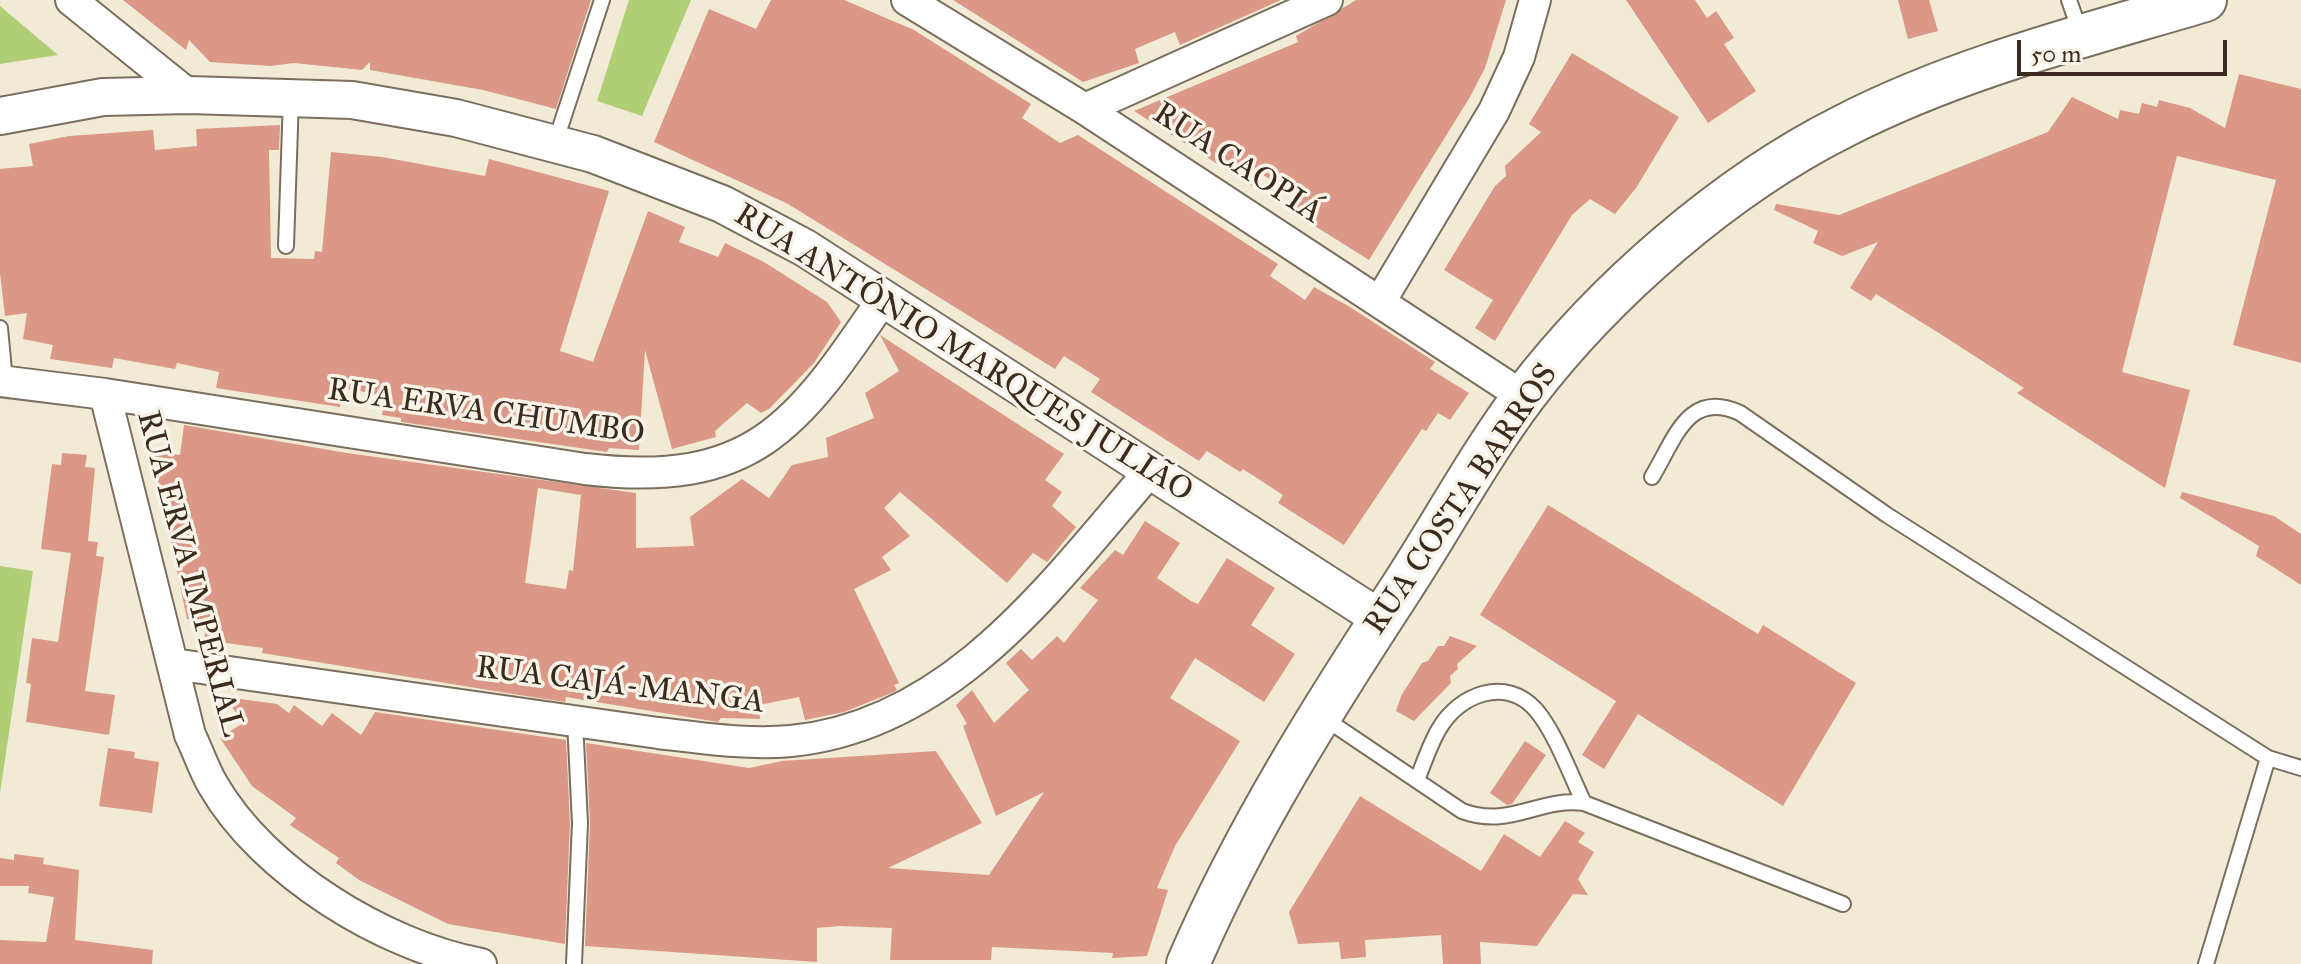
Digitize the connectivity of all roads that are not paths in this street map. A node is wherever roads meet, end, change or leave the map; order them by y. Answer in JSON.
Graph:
{"nodes":[{"id":1,"x":71,"y":0,"type":"edge"},
{"id":2,"x":602,"y":0,"type":"edge"},
{"id":3,"x":907,"y":0,"type":"edge"},
{"id":4,"x":1327,"y":0,"type":"edge"},
{"id":5,"x":1535,"y":0,"type":"edge"},
{"id":6,"x":2205,"y":0,"type":"edge"},
{"id":7,"x":2075,"y":18,"type":"edge"},
{"id":8,"x":189,"y":95,"type":"junction"},
{"id":9,"x":291,"y":96,"type":"junction"},
{"id":10,"x":1085,"y":109,"type":"junction"},
{"id":11,"x":0,"y":116,"type":"edge"},
{"id":12,"x":555,"y":144,"type":"junction"},
{"id":13,"x":286,"y":246,"type":"dead end"},
{"id":14,"x":883,"y":299,"type":"junction"},
{"id":15,"x":1381,"y":300,"type":"junction"},
{"id":16,"x":0,"y":328,"type":"edge"},
{"id":17,"x":3,"y":381,"type":"edge"},
{"id":18,"x":105,"y":394,"type":"junction"},
{"id":19,"x":1524,"y":397,"type":"junction"},
{"id":20,"x":1151,"y":470,"type":"junction"},
{"id":21,"x":1652,"y":477,"type":"dead end"},
{"id":22,"x":1381,"y":619,"type":"junction"},
{"id":23,"x":173,"y":664,"type":"junction"},
{"id":24,"x":1320,"y":716,"type":"junction"},
{"id":25,"x":575,"y":720,"type":"junction"},
{"id":26,"x":2268,"y":758,"type":"junction"},
{"id":27,"x":2301,"y":768,"type":"edge"},
{"id":28,"x":1417,"y":780,"type":"junction"},
{"id":29,"x":1584,"y":803,"type":"junction"},
{"id":30,"x":1843,"y":904,"type":"dead end"},
{"id":31,"x":435,"y":958,"type":"edge"},
{"id":32,"x":481,"y":964,"type":"edge"},
{"id":33,"x":574,"y":964,"type":"edge"},
{"id":34,"x":1188,"y":964,"type":"edge"},
{"id":35,"x":2206,"y":964,"type":"edge"}],
"edges":[{"from":1,"to":8,"type":"street"},
{"from":2,"to":12,"type":"lane"},
{"from":3,"to":10,"type":"street","name":"RUA CAOPIÁ"},
{"from":4,"to":10,"type":"street"},
{"from":5,"to":15,"type":"street"},
{"from":6,"to":7,"type":"main road","name":"RUA COSTA BARROS"},
{"from":7,"to":19,"type":"main road","name":"RUA COSTA BARROS"},
{"from":8,"to":9,"type":"street","name":"RUA ANTÔNIO MARQUES JULIÃO"},
{"from":8,"to":11,"type":"street","name":"RUA ANTÔNIO MARQUES JULIÃO"},
{"from":9,"to":12,"type":"street","name":"RUA ANTÔNIO MARQUES JULIÃO"},
{"from":9,"to":13,"type":"lane"},
{"from":10,"to":15,"type":"street","name":"RUA CAOPIÁ"},
{"from":12,"to":14,"type":"street","name":"RUA ANTÔNIO MARQUES JULIÃO"},
{"from":14,"to":18,"type":"street","name":"RUA ERVA CHUMBO"},
{"from":14,"to":20,"type":"street","name":"RUA ANTÔNIO MARQUES JULIÃO"},
{"from":15,"to":19,"type":"street","name":"RUA CAOPIÁ"},
{"from":16,"to":17,"type":"lane"},
{"from":17,"to":18,"type":"street","name":"RUA ERVA IMPERIAL"},
{"from":18,"to":23,"type":"street","name":"RUA ERVA IMPERIAL"},
{"from":19,"to":22,"type":"main road","name":"RUA COSTA BARROS"},
{"from":20,"to":22,"type":"street","name":"RUA ANTÔNIO MARQUES JULIÃO"},
{"from":20,"to":25,"type":"street","name":"RUA CAJÁ-MANGA"},
{"from":21,"to":26,"type":"lane"},
{"from":22,"to":24,"type":"main road","name":"RUA COSTA BARROS"},
{"from":23,"to":25,"type":"street","name":"RUA CAJÁ-MANGA"},
{"from":23,"to":31,"type":"street","name":"RUA ERVA IMPERIAL"},
{"from":24,"to":28,"type":"lane"},
{"from":24,"to":34,"type":"main road","name":"RUA COSTA BARROS"},
{"from":25,"to":33,"type":"lane"},
{"from":26,"to":27,"type":"lane"},
{"from":26,"to":35,"type":"lane"},
{"from":28,"to":29,"type":"lane"},
{"from":28,"to":29,"type":"lane"},
{"from":29,"to":30,"type":"lane"},
{"from":31,"to":32,"type":"street","name":"RUA ERVA IMPERIAL"}]}
